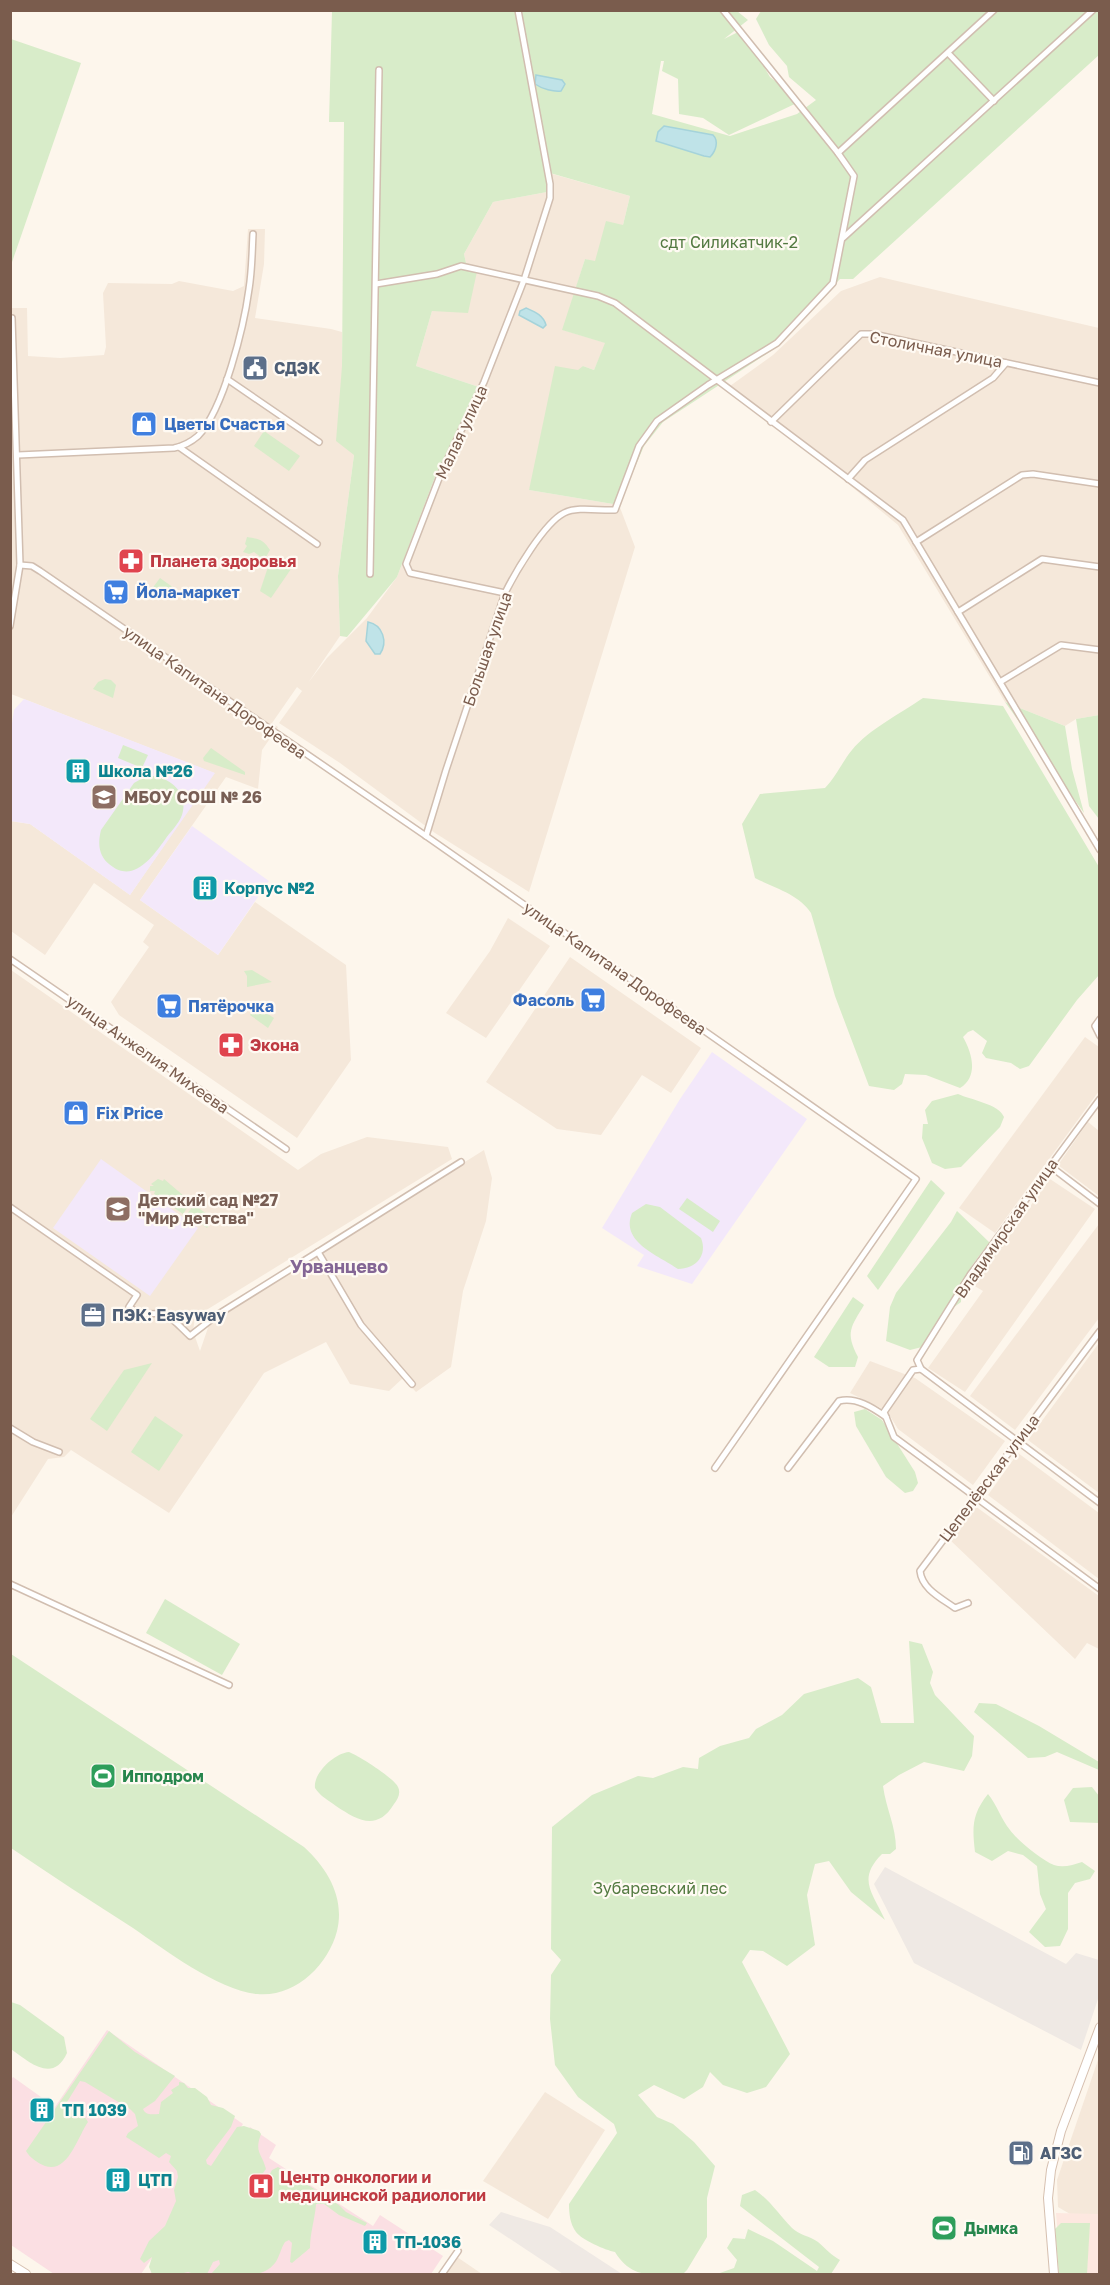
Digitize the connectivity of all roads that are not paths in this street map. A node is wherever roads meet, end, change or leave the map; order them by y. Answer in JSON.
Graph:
{"nodes":[{"id":1,"x":518,"y":10,"type":"edge"},
{"id":2,"x":723,"y":10,"type":"edge"},
{"id":3,"x":994,"y":10,"type":"edge"},
{"id":4,"x":1093,"y":10,"type":"edge"},
{"id":5,"x":948,"y":53,"type":"junction"},
{"id":6,"x":379,"y":70,"type":"dead end"},
{"id":7,"x":994,"y":101,"type":"junction"},
{"id":8,"x":838,"y":153,"type":"junction"},
{"id":9,"x":253,"y":234,"type":"dead end"},
{"id":10,"x":842,"y":239,"type":"junction"},
{"id":11,"x":524,"y":280,"type":"junction"},
{"id":12,"x":376,"y":284,"type":"junction"},
{"id":13,"x":12,"y":318,"type":"dead end"},
{"id":14,"x":1006,"y":363,"type":"junction"},
{"id":15,"x":227,"y":379,"type":"junction"},
{"id":16,"x":716,"y":381,"type":"junction"},
{"id":17,"x":1100,"y":383,"type":"edge"},
{"id":18,"x":771,"y":422,"type":"junction"},
{"id":19,"x":319,"y":442,"type":"dead end"},
{"id":20,"x":179,"y":447,"type":"junction"},
{"id":21,"x":18,"y":455,"type":"junction"},
{"id":22,"x":848,"y":479,"type":"junction"},
{"id":23,"x":1100,"y":484,"type":"edge"},
{"id":24,"x":916,"y":542,"type":"junction"},
{"id":25,"x":317,"y":544,"type":"dead end"},
{"id":26,"x":20,"y":565,"type":"junction"},
{"id":27,"x":1100,"y":567,"type":"edge"},
{"id":28,"x":370,"y":574,"type":"dead end"},
{"id":29,"x":505,"y":593,"type":"junction"},
{"id":30,"x":958,"y":612,"type":"junction"},
{"id":31,"x":10,"y":626,"type":"edge"},
{"id":32,"x":1100,"y":650,"type":"edge"},
{"id":33,"x":1000,"y":682,"type":"junction"},
{"id":34,"x":426,"y":836,"type":"junction"},
{"id":35,"x":1100,"y":850,"type":"edge"},
{"id":36,"x":10,"y":959,"type":"edge"},
{"id":37,"x":1100,"y":1019,"type":"edge"},
{"id":38,"x":1100,"y":1036,"type":"edge"},
{"id":39,"x":1100,"y":1099,"type":"edge"},
{"id":40,"x":286,"y":1149,"type":"dead end"},
{"id":41,"x":460,"y":1162,"type":"dead end"},
{"id":42,"x":1050,"y":1166,"type":"junction"},
{"id":43,"x":1100,"y":1204,"type":"edge"},
{"id":44,"x":10,"y":1207,"type":"edge"},
{"id":45,"x":318,"y":1252,"type":"junction"},
{"id":46,"x":1100,"y":1331,"type":"edge"},
{"id":47,"x":921,"y":1369,"type":"junction"},
{"id":48,"x":412,"y":1384,"type":"dead end"},
{"id":49,"x":887,"y":1418,"type":"junction"},
{"id":50,"x":10,"y":1428,"type":"edge"},
{"id":51,"x":1017,"y":1441,"type":"junction"},
{"id":52,"x":59,"y":1452,"type":"dead end"},
{"id":53,"x":715,"y":1468,"type":"dead end"},
{"id":54,"x":788,"y":1468,"type":"dead end"},
{"id":55,"x":974,"y":1497,"type":"junction"},
{"id":56,"x":1100,"y":1503,"type":"edge"},
{"id":57,"x":10,"y":1584,"type":"edge"},
{"id":58,"x":1100,"y":1589,"type":"edge"},
{"id":59,"x":968,"y":1603,"type":"dead end"},
{"id":60,"x":229,"y":1685,"type":"dead end"},
{"id":61,"x":1100,"y":2027,"type":"edge"},
{"id":62,"x":458,"y":2251,"type":"dead end"},
{"id":63,"x":10,"y":2264,"type":"edge"},
{"id":64,"x":26,"y":2274,"type":"edge"},
{"id":65,"x":442,"y":2274,"type":"edge"},
{"id":66,"x":1054,"y":2274,"type":"edge"}],
"edges":[{"from":1,"to":11,"type":"street","name":"Малая улица"},
{"from":2,"to":8,"type":"street"},
{"from":3,"to":5,"type":"street"},
{"from":4,"to":7,"type":"street"},
{"from":5,"to":7,"type":"street"},
{"from":5,"to":8,"type":"street"},
{"from":6,"to":12,"type":"street"},
{"from":7,"to":10,"type":"street"},
{"from":8,"to":10,"type":"street"},
{"from":9,"to":15,"type":"street"},
{"from":10,"to":16,"type":"street"},
{"from":11,"to":12,"type":"street"},
{"from":11,"to":16,"type":"street"},
{"from":11,"to":29,"type":"street","name":"Малая улица"},
{"from":12,"to":28,"type":"street"},
{"from":13,"to":21,"type":"street"},
{"from":14,"to":17,"type":"street","name":"Столичная улица"},
{"from":14,"to":18,"type":"street","name":"Столичная улица"},
{"from":14,"to":22,"type":"street"},
{"from":15,"to":19,"type":"street"},
{"from":15,"to":20,"type":"street"},
{"from":16,"to":18,"type":"street"},
{"from":16,"to":29,"type":"street","name":"Большая улица"},
{"from":18,"to":22,"type":"street"},
{"from":20,"to":21,"type":"street"},
{"from":20,"to":25,"type":"street"},
{"from":21,"to":26,"type":"street"},
{"from":22,"to":24,"type":"street"},
{"from":23,"to":24,"type":"street"},
{"from":24,"to":30,"type":"street"},
{"from":26,"to":31,"type":"street"},
{"from":26,"to":34,"type":"street","name":"улица Капитана Дорофеева"},
{"from":27,"to":30,"type":"street"},
{"from":29,"to":34,"type":"street","name":"Большая улица"},
{"from":30,"to":33,"type":"street"},
{"from":32,"to":33,"type":"street"},
{"from":33,"to":35,"type":"street"},
{"from":34,"to":53,"type":"street","name":"улица Капитана Дорофеева"},
{"from":36,"to":40,"type":"street","name":"улица Анжелия Михеева"},
{"from":37,"to":38,"type":"street"},
{"from":39,"to":42,"type":"street","name":"Владимирская улица"},
{"from":41,"to":45,"type":"street"},
{"from":42,"to":43,"type":"street"},
{"from":42,"to":47,"type":"street","name":"Владимирская улица"},
{"from":44,"to":45,"type":"street"},
{"from":45,"to":48,"type":"street"},
{"from":46,"to":51,"type":"street","name":"Цепелёвская улица"},
{"from":47,"to":49,"type":"street"},
{"from":47,"to":51,"type":"street"},
{"from":49,"to":54,"type":"street"},
{"from":49,"to":55,"type":"street"},
{"from":50,"to":52,"type":"street"},
{"from":51,"to":55,"type":"street","name":"Цепелёвская улица"},
{"from":51,"to":56,"type":"street"},
{"from":55,"to":58,"type":"street"},
{"from":55,"to":59,"type":"street","name":"Цепелёвская улица"},
{"from":57,"to":60,"type":"street"},
{"from":61,"to":66,"type":"main road"},
{"from":62,"to":65,"type":"street"},
{"from":63,"to":64,"type":"main road"}]}
